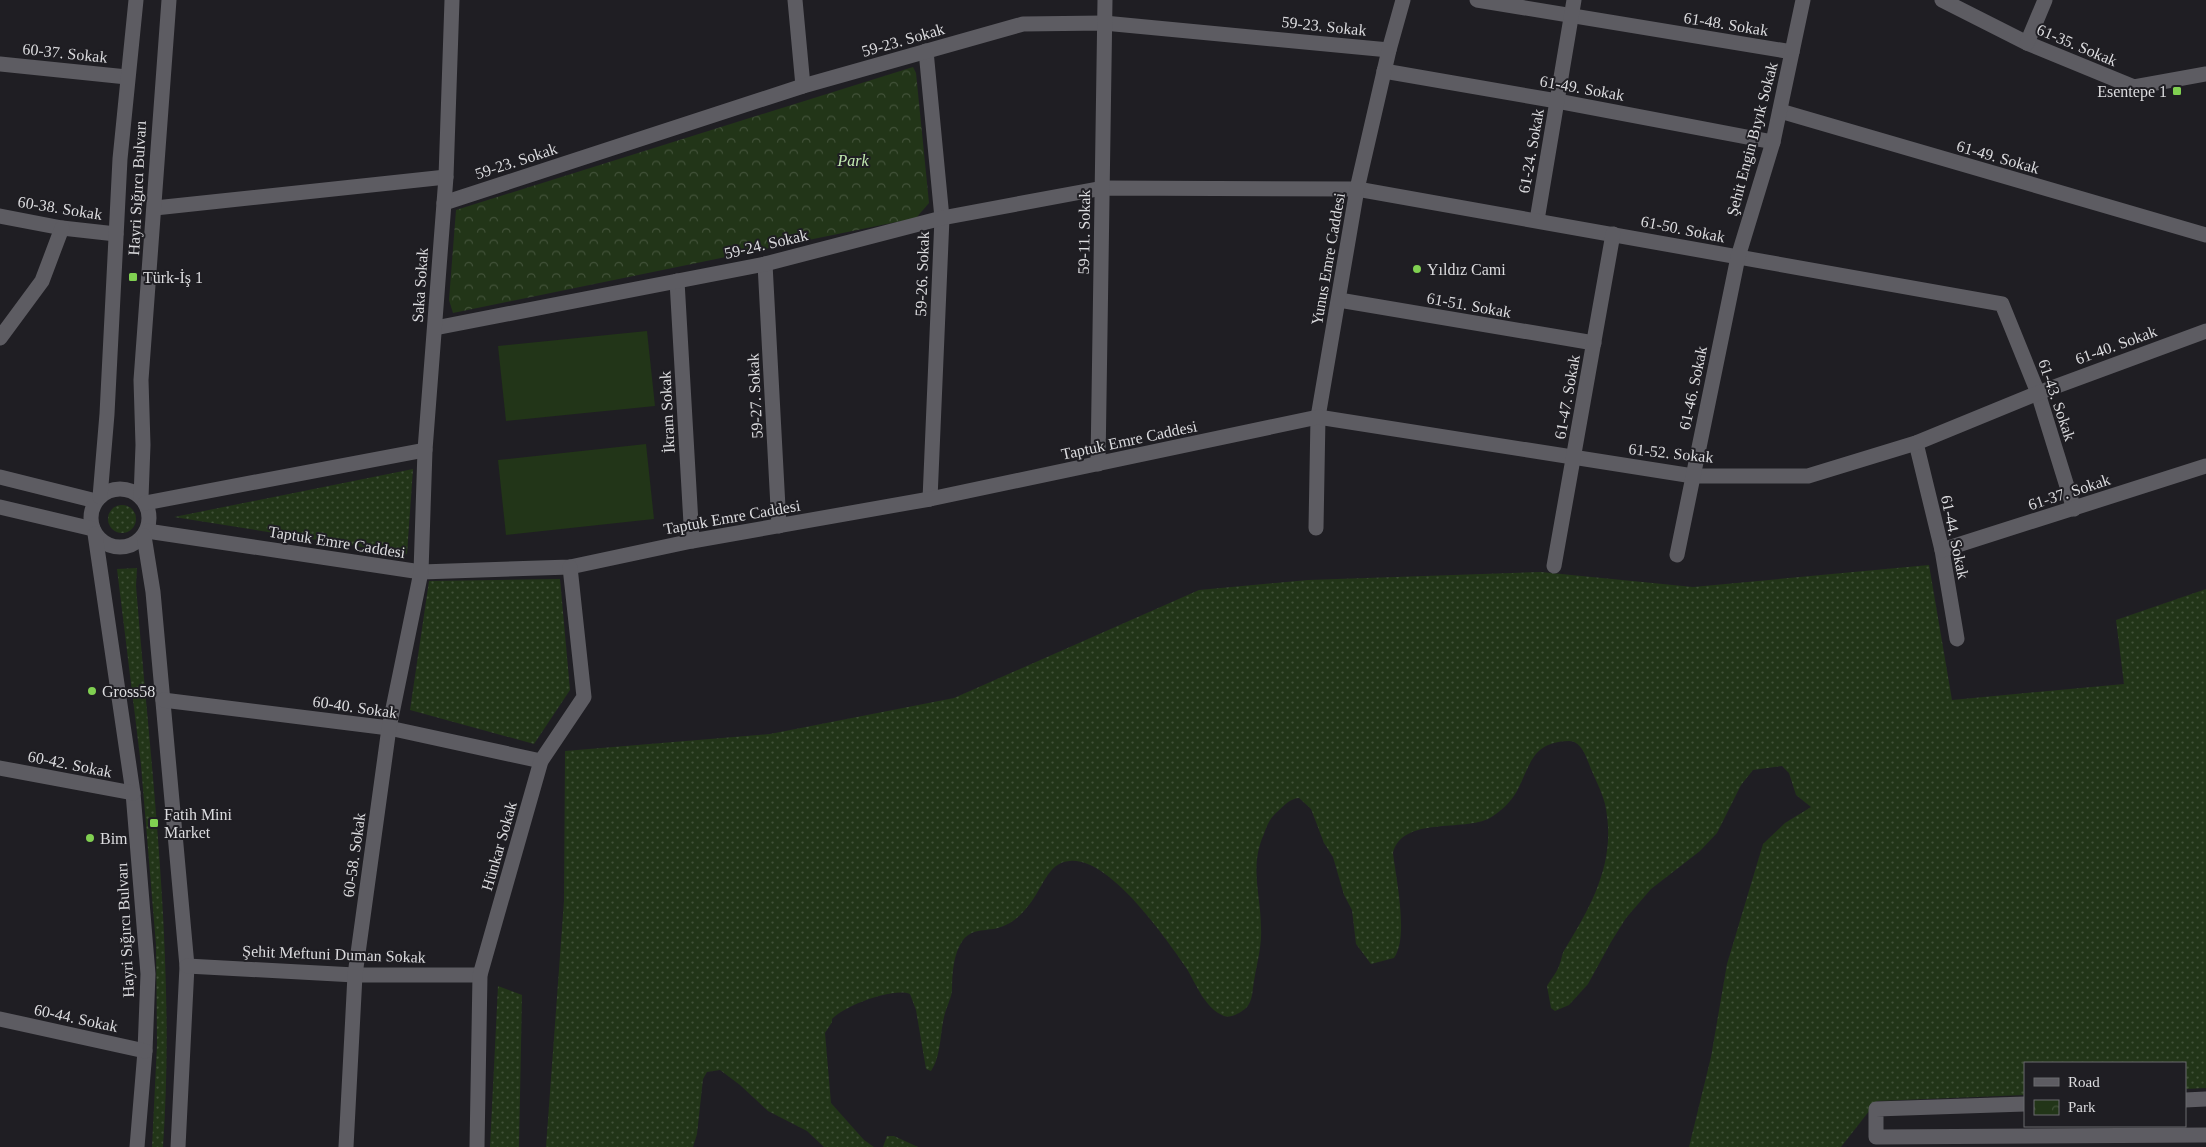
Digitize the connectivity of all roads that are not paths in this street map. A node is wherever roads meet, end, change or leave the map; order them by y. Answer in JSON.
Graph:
{"nodes":[{"id":1,"x":136,"y":0,"type":"edge"},
{"id":2,"x":169,"y":0,"type":"edge"},
{"id":3,"x":452,"y":0,"type":"edge"},
{"id":4,"x":456,"y":0,"type":"edge"},
{"id":5,"x":795,"y":0,"type":"edge"},
{"id":6,"x":1105,"y":0,"type":"edge"},
{"id":7,"x":1403,"y":0,"type":"edge"},
{"id":8,"x":1477,"y":0,"type":"edge"},
{"id":9,"x":1574,"y":0,"type":"edge"},
{"id":10,"x":1803,"y":0,"type":"edge"},
{"id":11,"x":1942,"y":0,"type":"edge"},
{"id":12,"x":2045,"y":0,"type":"edge"},
{"id":13,"x":1571,"y":16,"type":"junction"},
{"id":14,"x":1104,"y":22,"type":"junction"},
{"id":15,"x":2027,"y":44,"type":"junction"},
{"id":16,"x":1389,"y":50,"type":"junction"},
{"id":17,"x":926,"y":52,"type":"junction"},
{"id":18,"x":1792,"y":52,"type":"junction"},
{"id":19,"x":0,"y":64,"type":"edge"},
{"id":20,"x":1384,"y":71,"type":"junction"},
{"id":21,"x":2206,"y":74,"type":"edge"},
{"id":22,"x":127,"y":77,"type":"junction"},
{"id":23,"x":803,"y":86,"type":"junction"},
{"id":24,"x":1557,"y":101,"type":"junction"},
{"id":25,"x":1780,"y":111,"type":"junction"},
{"id":26,"x":1773,"y":142,"type":"junction"},
{"id":27,"x":446,"y":177,"type":"junction"},
{"id":28,"x":1103,"y":188,"type":"junction"},
{"id":29,"x":1357,"y":189,"type":"junction"},
{"id":30,"x":444,"y":203,"type":"junction"},
{"id":31,"x":155,"y":208,"type":"junction"},
{"id":32,"x":0,"y":216,"type":"edge"},
{"id":33,"x":942,"y":218,"type":"junction"},
{"id":34,"x":1537,"y":220,"type":"junction"},
{"id":35,"x":62,"y":228,"type":"junction"},
{"id":36,"x":116,"y":234,"type":"junction"},
{"id":37,"x":1613,"y":234,"type":"junction"},
{"id":38,"x":2206,"y":235,"type":"edge"},
{"id":39,"x":1738,"y":257,"type":"junction"},
{"id":40,"x":765,"y":264,"type":"junction"},
{"id":41,"x":677,"y":282,"type":"junction"},
{"id":42,"x":1339,"y":300,"type":"junction"},
{"id":43,"x":2002,"y":304,"type":"joint"},
{"id":44,"x":435,"y":328,"type":"junction"},
{"id":45,"x":2206,"y":331,"type":"edge"},
{"id":46,"x":0,"y":338,"type":"edge"},
{"id":47,"x":1594,"y":344,"type":"junction"},
{"id":48,"x":2038,"y":393,"type":"junction"},
{"id":49,"x":1318,"y":418,"type":"junction"},
{"id":50,"x":1916,"y":443,"type":"junction"},
{"id":51,"x":426,"y":450,"type":"junction"},
{"id":52,"x":1574,"y":458,"type":"junction"},
{"id":53,"x":1098,"y":464,"type":"junction"},
{"id":54,"x":2206,"y":466,"type":"edge"},
{"id":55,"x":1693,"y":476,"type":"junction"},
{"id":56,"x":0,"y":477,"type":"edge"},
{"id":57,"x":98,"y":499,"type":"junction"},
{"id":58,"x":930,"y":499,"type":"junction"},
{"id":59,"x":143,"y":501,"type":"junction"},
{"id":60,"x":0,"y":506,"type":"edge"},
{"id":61,"x":2074,"y":509,"type":"junction"},
{"id":62,"x":779,"y":526,"type":"junction"},
{"id":63,"x":1316,"y":528,"type":"dead end"},
{"id":64,"x":94,"y":531,"type":"junction"},
{"id":65,"x":145,"y":533,"type":"junction"},
{"id":66,"x":692,"y":541,"type":"junction"},
{"id":67,"x":1942,"y":550,"type":"junction"},
{"id":68,"x":1677,"y":556,"type":"dead end"},
{"id":69,"x":1554,"y":566,"type":"dead end"},
{"id":70,"x":570,"y":567,"type":"junction"},
{"id":71,"x":421,"y":572,"type":"junction"},
{"id":72,"x":1957,"y":639,"type":"dead end"},
{"id":73,"x":163,"y":700,"type":"junction"},
{"id":74,"x":389,"y":728,"type":"junction"},
{"id":75,"x":541,"y":762,"type":"junction"},
{"id":76,"x":0,"y":768,"type":"edge"},
{"id":77,"x":133,"y":793,"type":"junction"},
{"id":78,"x":187,"y":966,"type":"junction"},
{"id":79,"x":354,"y":975,"type":"junction"},
{"id":80,"x":480,"y":976,"type":"junction"},
{"id":81,"x":0,"y":1019,"type":"edge"},
{"id":82,"x":145,"y":1051,"type":"junction"},
{"id":83,"x":2206,"y":1099,"type":"edge"},
{"id":84,"x":2186,"y":1100,"type":"edge"},
{"id":85,"x":2024,"y":1104,"type":"edge"},
{"id":86,"x":2206,"y":1135,"type":"edge"},
{"id":87,"x":2150,"y":1136,"type":"edge"},
{"id":88,"x":2175,"y":1136,"type":"edge"},
{"id":89,"x":137,"y":1147,"type":"edge"},
{"id":90,"x":178,"y":1147,"type":"edge"},
{"id":91,"x":346,"y":1147,"type":"edge"},
{"id":92,"x":477,"y":1147,"type":"edge"}],
"edges":[{"from":1,"to":22,"type":"street","name":"Hayri Sığırcı Bulvarı"},
{"from":2,"to":31,"type":"street","name":"Hayri Sığırcı Bulvarı"},
{"from":3,"to":4,"type":"street"},
{"from":3,"to":27,"type":"street","name":"Saka Sokak"},
{"from":5,"to":23,"type":"street"},
{"from":6,"to":14,"type":"street","name":"59-11. Sokak"},
{"from":7,"to":16,"type":"street","name":"Yunus Emre Caddesi"},
{"from":8,"to":13,"type":"street","name":"61-48. Sokak"},
{"from":9,"to":13,"type":"street","name":"61-24. Sokak"},
{"from":10,"to":18,"type":"street","name":"Şehit Engin Bıyık Sokak"},
{"from":11,"to":15,"type":"street","name":"61-35. Sokak"},
{"from":12,"to":15,"type":"street"},
{"from":13,"to":18,"type":"street","name":"61-48. Sokak"},
{"from":13,"to":24,"type":"street","name":"61-24. Sokak"},
{"from":14,"to":16,"type":"street","name":"59-23. Sokak"},
{"from":14,"to":17,"type":"street","name":"59-23. Sokak"},
{"from":14,"to":28,"type":"street","name":"59-11. Sokak"},
{"from":15,"to":21,"type":"street","name":"61-35. Sokak"},
{"from":16,"to":20,"type":"street","name":"Yunus Emre Caddesi"},
{"from":17,"to":23,"type":"street","name":"59-23. Sokak"},
{"from":17,"to":33,"type":"street","name":"59-26. Sokak"},
{"from":18,"to":25,"type":"street","name":"Şehit Engin Bıyık Sokak"},
{"from":19,"to":22,"type":"street","name":"60-37. Sokak"},
{"from":20,"to":24,"type":"street","name":"61-49. Sokak"},
{"from":20,"to":29,"type":"street","name":"Yunus Emre Caddesi"},
{"from":22,"to":36,"type":"street","name":"Hayri Sığırcı Bulvarı"},
{"from":23,"to":30,"type":"street","name":"59-23. Sokak"},
{"from":24,"to":26,"type":"street","name":"61-49. Sokak"},
{"from":24,"to":34,"type":"street","name":"61-24. Sokak"},
{"from":25,"to":26,"type":"street","name":"Şehit Engin Bıyık Sokak"},
{"from":25,"to":38,"type":"street","name":"61-49. Sokak"},
{"from":26,"to":39,"type":"street","name":"Şehit Engin Bıyık Sokak"},
{"from":27,"to":30,"type":"street","name":"Saka Sokak"},
{"from":27,"to":31,"type":"street"},
{"from":28,"to":29,"type":"street"},
{"from":28,"to":33,"type":"street","name":"59-24. Sokak"},
{"from":28,"to":53,"type":"street","name":"59-11. Sokak"},
{"from":29,"to":34,"type":"street","name":"61-50. Sokak"},
{"from":29,"to":42,"type":"street","name":"Yunus Emre Caddesi"},
{"from":30,"to":44,"type":"street","name":"Saka Sokak"},
{"from":31,"to":59,"type":"street","name":"Hayri Sığırcı Bulvarı"},
{"from":32,"to":35,"type":"street","name":"60-38. Sokak"},
{"from":33,"to":40,"type":"street","name":"59-24. Sokak"},
{"from":33,"to":58,"type":"street","name":"59-26. Sokak"},
{"from":34,"to":37,"type":"street","name":"61-50. Sokak"},
{"from":35,"to":36,"type":"street","name":"60-38. Sokak"},
{"from":35,"to":46,"type":"street"},
{"from":36,"to":57,"type":"street","name":"Hayri Sığırcı Bulvarı"},
{"from":37,"to":39,"type":"street","name":"61-50. Sokak"},
{"from":37,"to":47,"type":"street","name":"61-47. Sokak"},
{"from":39,"to":43,"type":"street","name":"61-50. Sokak"},
{"from":39,"to":55,"type":"street","name":"61-46. Sokak"},
{"from":40,"to":41,"type":"street","name":"59-24. Sokak"},
{"from":40,"to":62,"type":"street","name":"59-27. Sokak"},
{"from":41,"to":44,"type":"street","name":"59-24. Sokak"},
{"from":41,"to":66,"type":"street","name":"İkram Sokak"},
{"from":42,"to":47,"type":"street","name":"61-51. Sokak"},
{"from":42,"to":49,"type":"street","name":"Yunus Emre Caddesi"},
{"from":43,"to":48,"type":"street","name":"61-43. Sokak"},
{"from":44,"to":51,"type":"street","name":"Saka Sokak"},
{"from":45,"to":48,"type":"street","name":"61-40. Sokak"},
{"from":47,"to":52,"type":"street","name":"61-47. Sokak"},
{"from":48,"to":50,"type":"street","name":"61-52. Sokak"},
{"from":48,"to":61,"type":"street","name":"61-43. Sokak"},
{"from":49,"to":52,"type":"street","name":"61-52. Sokak"},
{"from":49,"to":53,"type":"street","name":"Taptuk Emre Caddesi"},
{"from":49,"to":63,"type":"street","name":"Yunus Emre Caddesi"},
{"from":50,"to":55,"type":"street","name":"61-52. Sokak"},
{"from":50,"to":67,"type":"street","name":"61-44. Sokak"},
{"from":51,"to":59,"type":"street"},
{"from":51,"to":71,"type":"street","name":"Saka Sokak"},
{"from":52,"to":55,"type":"street","name":"61-52. Sokak"},
{"from":52,"to":69,"type":"street","name":"61-47. Sokak"},
{"from":53,"to":58,"type":"street","name":"Taptuk Emre Caddesi"},
{"from":54,"to":61,"type":"street","name":"61-37. Sokak"},
{"from":55,"to":68,"type":"street","name":"61-46. Sokak"},
{"from":56,"to":57,"type":"street"},
{"from":57,"to":59,"type":"street"},
{"from":57,"to":64,"type":"street"},
{"from":58,"to":62,"type":"street","name":"Taptuk Emre Caddesi"},
{"from":59,"to":65,"type":"street"},
{"from":60,"to":64,"type":"street"},
{"from":61,"to":67,"type":"street","name":"61-37. Sokak"},
{"from":62,"to":66,"type":"street","name":"Taptuk Emre Caddesi"},
{"from":64,"to":65,"type":"street"},
{"from":64,"to":77,"type":"street","name":"Hayri Sığırcı Bulvarı"},
{"from":65,"to":71,"type":"street","name":"Taptuk Emre Caddesi"},
{"from":65,"to":73,"type":"street"},
{"from":66,"to":70,"type":"street","name":"Taptuk Emre Caddesi"},
{"from":67,"to":72,"type":"street","name":"61-44. Sokak"},
{"from":70,"to":71,"type":"street","name":"Taptuk Emre Caddesi"},
{"from":70,"to":75,"type":"street","name":"Hünkar Sokak"},
{"from":71,"to":74,"type":"street","name":"60-58. Sokak"},
{"from":73,"to":74,"type":"street","name":"60-40. Sokak"},
{"from":73,"to":78,"type":"street"},
{"from":74,"to":75,"type":"street","name":"60-40. Sokak"},
{"from":74,"to":79,"type":"street","name":"60-58. Sokak"},
{"from":75,"to":80,"type":"street","name":"Hünkar Sokak"},
{"from":76,"to":77,"type":"street","name":"60-42. Sokak"},
{"from":77,"to":82,"type":"street","name":"Hayri Sığırcı Bulvarı"},
{"from":78,"to":79,"type":"street","name":"Şehit Meftuni Duman Sokak"},
{"from":78,"to":90,"type":"street"},
{"from":79,"to":80,"type":"street","name":"Şehit Meftuni Duman Sokak"},
{"from":79,"to":91,"type":"street","name":"60-58. Sokak"},
{"from":80,"to":92,"type":"street","name":"Hünkar Sokak"},
{"from":81,"to":82,"type":"street","name":"60-44. Sokak"},
{"from":82,"to":89,"type":"street","name":"Hayri Sığırcı Bulvarı"},
{"from":83,"to":84,"type":"street"},
{"from":85,"to":87,"type":"street"},
{"from":86,"to":88,"type":"street"},
{"from":87,"to":88,"type":"street"}]}
